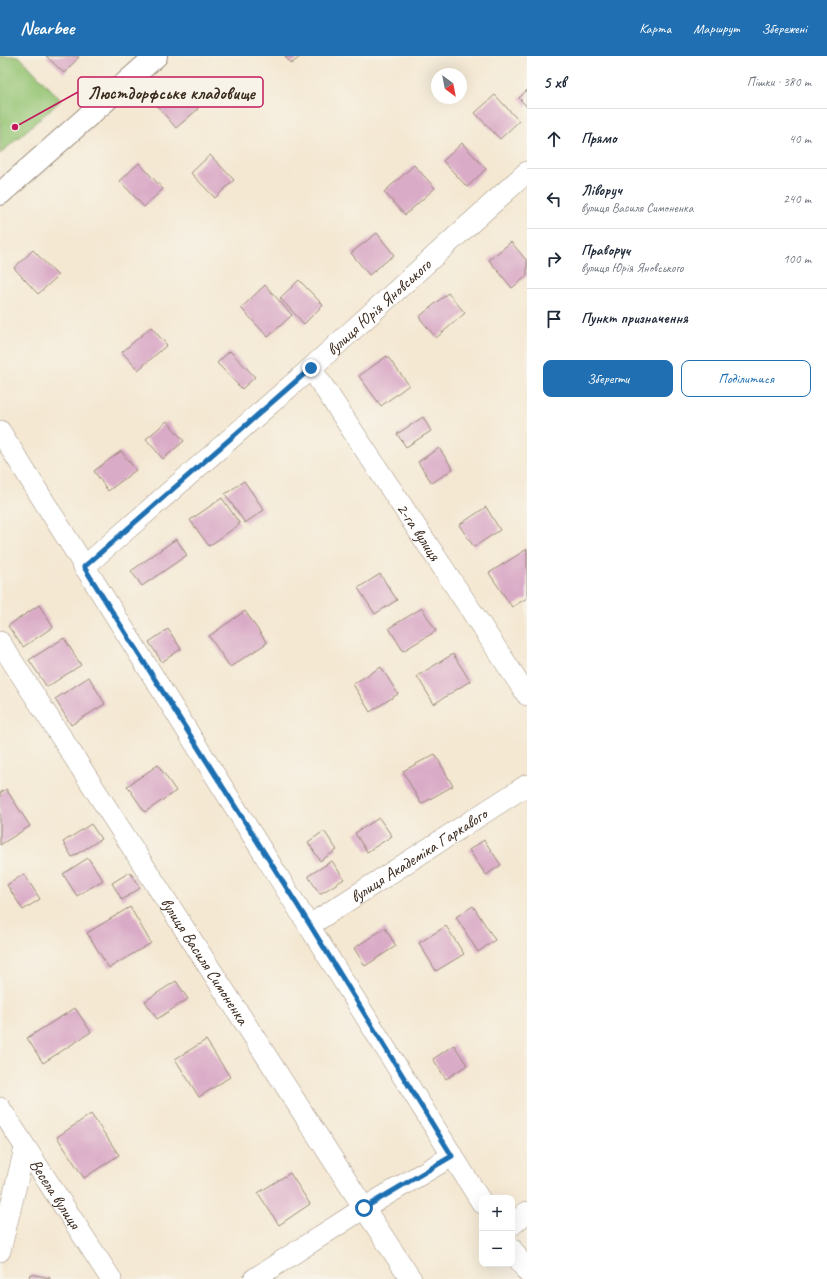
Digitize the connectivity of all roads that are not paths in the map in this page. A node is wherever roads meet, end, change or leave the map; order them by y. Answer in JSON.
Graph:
{"nodes":[{"id":1,"x":156,"y":56,"type":"edge"},
{"id":2,"x":527,"y":172,"type":"edge"},
{"id":3,"x":0,"y":194,"type":"edge"},
{"id":4,"x":311,"y":368,"type":"junction"},
{"id":5,"x":0,"y":431,"type":"edge"},
{"id":6,"x":84,"y":567,"type":"junction"},
{"id":7,"x":0,"y":642,"type":"edge"},
{"id":8,"x":527,"y":695,"type":"edge"},
{"id":9,"x":527,"y":785,"type":"edge"},
{"id":10,"x":310,"y":925,"type":"junction"},
{"id":11,"x":0,"y":1108,"type":"edge"},
{"id":12,"x":25,"y":1148,"type":"junction"},
{"id":13,"x":452,"y":1156,"type":"junction"},
{"id":14,"x":479,"y":1197,"type":"edge"},
{"id":15,"x":364,"y":1208,"type":"junction"},
{"id":16,"x":527,"y":1212,"type":"edge"},
{"id":17,"x":515,"y":1222,"type":"edge"},
{"id":18,"x":0,"y":1251,"type":"edge"},
{"id":19,"x":515,"y":1254,"type":"edge"},
{"id":20,"x":527,"y":1272,"type":"edge"},
{"id":21,"x":111,"y":1279,"type":"edge"},
{"id":22,"x":254,"y":1279,"type":"edge"},
{"id":23,"x":411,"y":1279,"type":"edge"}],
"edges":[{"from":1,"to":3,"type":"street"},
{"from":2,"to":4,"type":"street","name":"вулиця Юрія Яновського"},
{"from":4,"to":6,"type":"street","name":"вулиця Юрія Яновського"},
{"from":4,"to":8,"type":"street","name":"2-га вулиця"},
{"from":5,"to":6,"type":"street"},
{"from":6,"to":10,"type":"street"},
{"from":7,"to":15,"type":"street","name":"вулиця Василя Симоненка"},
{"from":9,"to":10,"type":"street","name":"вулиця Академіка Гаркавого"},
{"from":10,"to":13,"type":"street"},
{"from":11,"to":12,"type":"street","name":"Весела вулиця"},
{"from":12,"to":18,"type":"street"},
{"from":12,"to":21,"type":"street","name":"Весела вулиця"},
{"from":13,"to":14,"type":"street"},
{"from":13,"to":15,"type":"street"},
{"from":15,"to":22,"type":"street"},
{"from":15,"to":23,"type":"street","name":"вулиця Василя Симоненка"},
{"from":16,"to":17,"type":"street"},
{"from":19,"to":20,"type":"street"}]}
